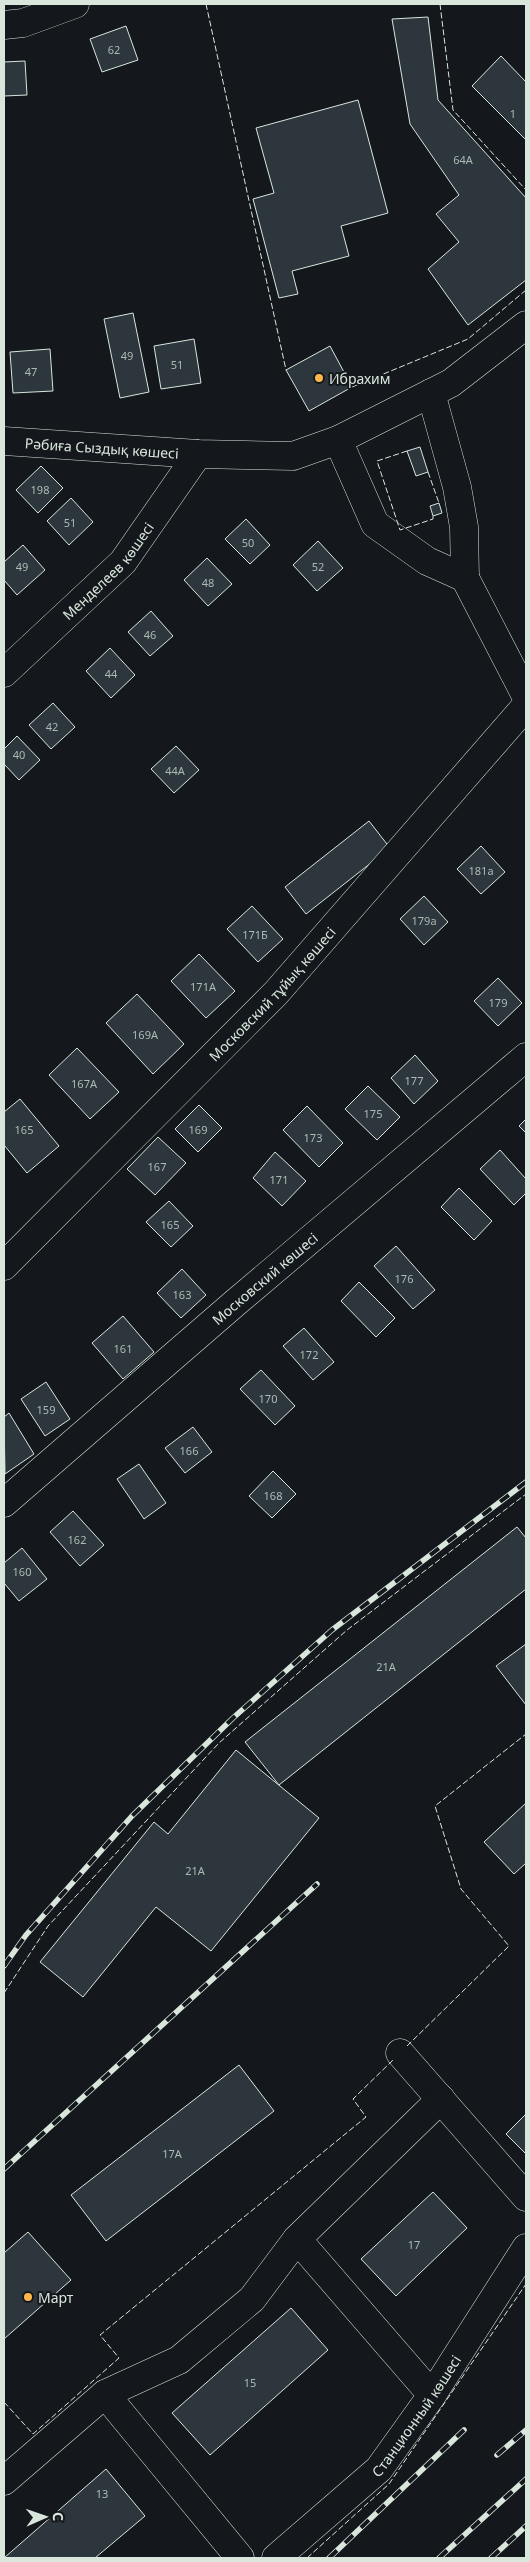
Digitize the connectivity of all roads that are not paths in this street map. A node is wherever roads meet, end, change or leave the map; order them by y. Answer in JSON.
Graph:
{"nodes":[{"id":1,"x":75,"y":4,"type":"edge"},
{"id":2,"x":4,"y":25,"type":"edge"},
{"id":3,"x":526,"y":325,"type":"edge"},
{"id":4,"x":431,"y":393,"type":"junction"},
{"id":5,"x":338,"y":440,"type":"junction"},
{"id":6,"x":4,"y":441,"type":"edge"},
{"id":7,"x":198,"y":454,"type":"junction"},
{"id":8,"x":465,"y":578,"type":"junction"},
{"id":9,"x":4,"y":673,"type":"edge"},
{"id":10,"x":526,"y":696,"type":"edge"},
{"id":11,"x":526,"y":706,"type":"edge"},
{"id":12,"x":526,"y":1057,"type":"edge"},
{"id":13,"x":4,"y":1266,"type":"edge"},
{"id":14,"x":4,"y":1503,"type":"edge"},
{"id":15,"x":400,"y":2053,"type":"dead end"},
{"id":16,"x":441,"y":2099,"type":"junction"},
{"id":17,"x":526,"y":2197,"type":"edge"},
{"id":18,"x":297,"y":2239,"type":"junction"},
{"id":19,"x":526,"y":2248,"type":"edge"},
{"id":20,"x":105,"y":2394,"type":"junction"},
{"id":21,"x":432,"y":2396,"type":"junction"},
{"id":22,"x":4,"y":2481,"type":"edge"},
{"id":23,"x":240,"y":2558,"type":"edge"},
{"id":24,"x":276,"y":2558,"type":"edge"}],
"edges":[{"from":1,"to":2,"type":"street"},
{"from":3,"to":4,"type":"street","name":"Рәбиға Сыздық көшесі"},
{"from":4,"to":5,"type":"street","name":"Рәбиға Сыздық көшесі"},
{"from":4,"to":8,"type":"street"},
{"from":5,"to":7,"type":"street","name":"Рәбиға Сыздық көшесі"},
{"from":5,"to":8,"type":"street"},
{"from":6,"to":7,"type":"street","name":"Рәбиға Сыздық көшесі"},
{"from":7,"to":9,"type":"street","name":"Менделеев көшесі"},
{"from":8,"to":10,"type":"street"},
{"from":11,"to":13,"type":"street","name":"Московский тұйық көшесі"},
{"from":12,"to":14,"type":"street","name":"Московский көшесі"},
{"from":15,"to":16,"type":"street"},
{"from":16,"to":17,"type":"street"},
{"from":16,"to":18,"type":"street"},
{"from":18,"to":20,"type":"street"},
{"from":18,"to":21,"type":"street"},
{"from":19,"to":21,"type":"street","name":"Станционный көшесі"},
{"from":20,"to":22,"type":"street"},
{"from":20,"to":23,"type":"street"},
{"from":21,"to":24,"type":"street","name":"Станционный көшесі"}]}
